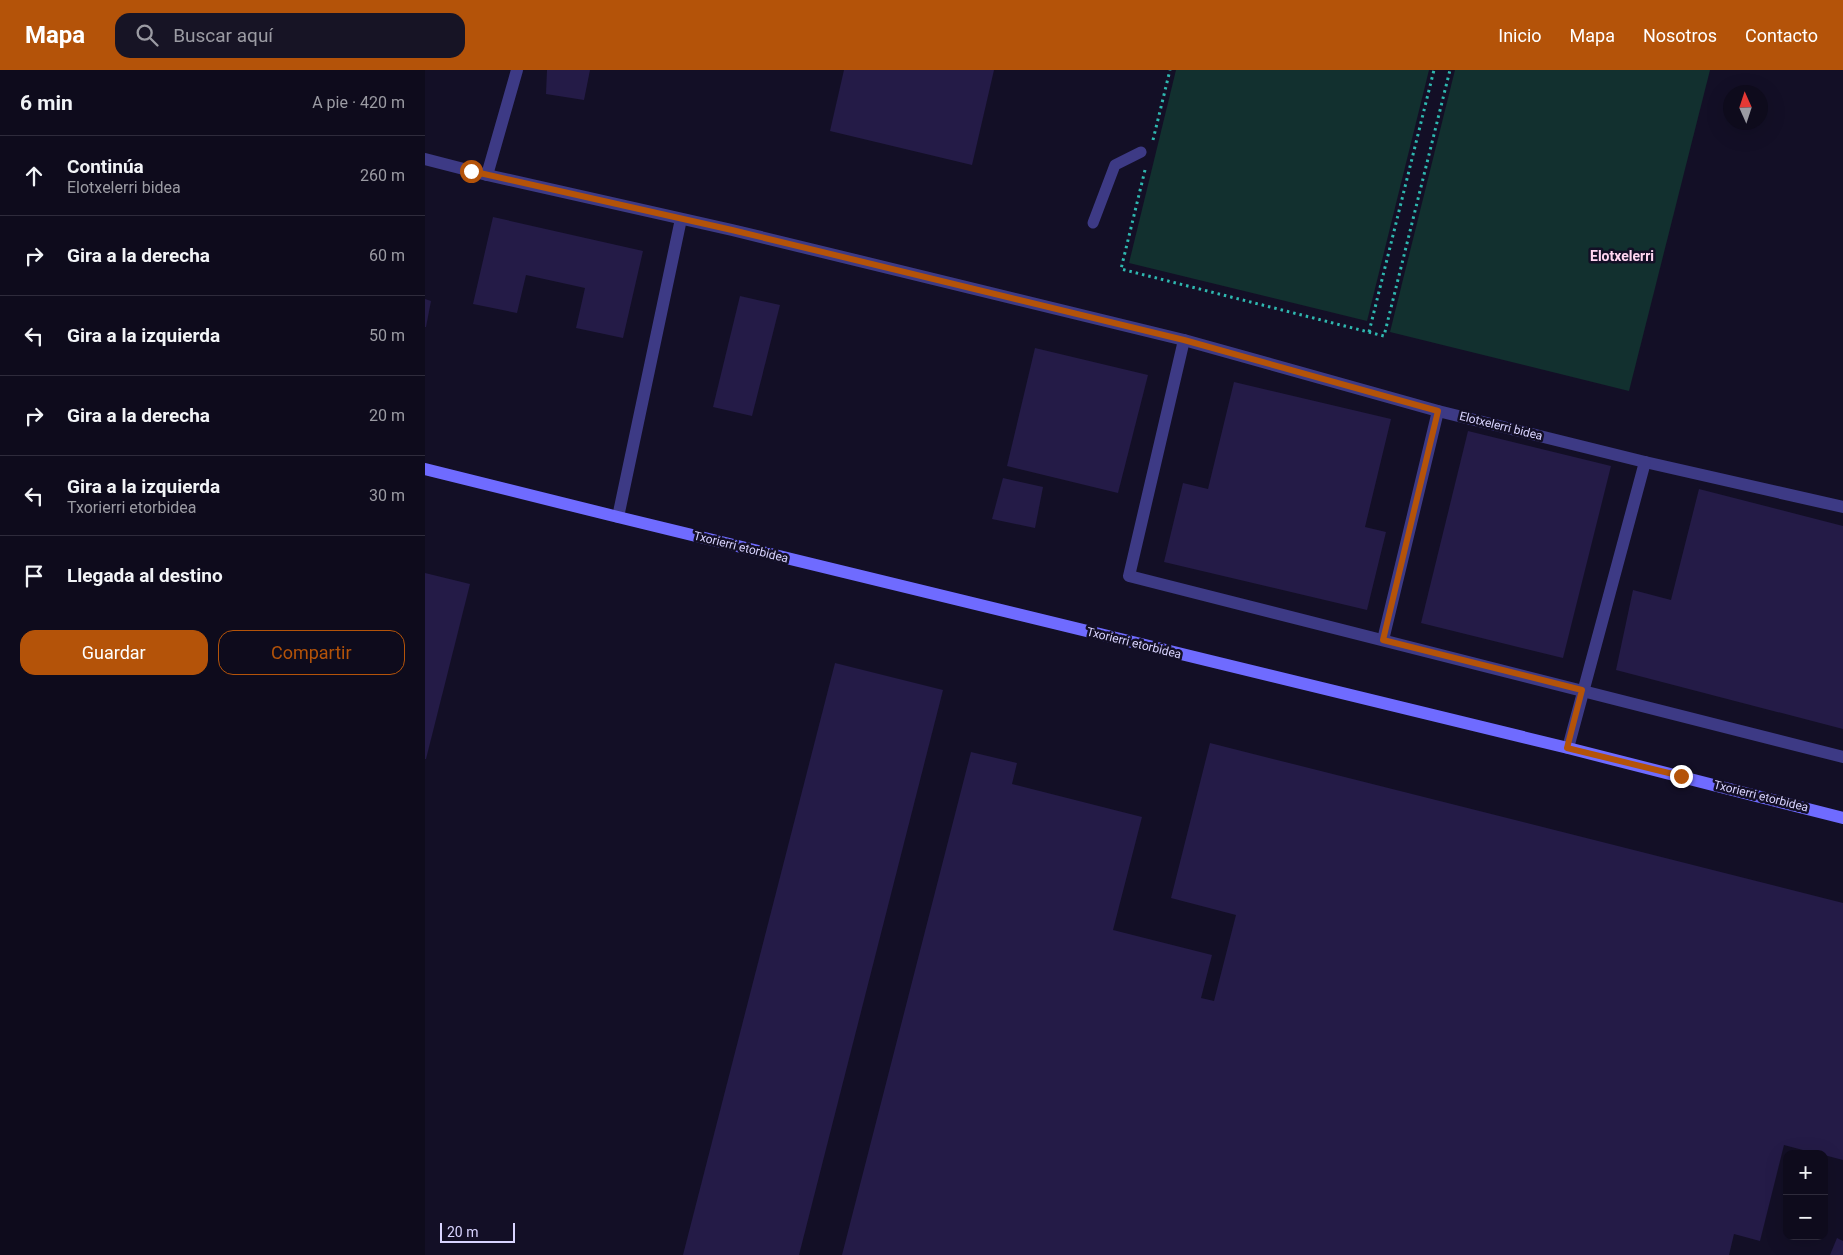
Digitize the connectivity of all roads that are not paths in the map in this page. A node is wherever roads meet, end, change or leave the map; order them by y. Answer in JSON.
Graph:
{"nodes":[{"id":1,"x":517,"y":70,"type":"edge"},
{"id":2,"x":1141,"y":152,"type":"dead end"},
{"id":3,"x":425,"y":159,"type":"edge"},
{"id":4,"x":487,"y":175,"type":"junction"},
{"id":5,"x":681,"y":219,"type":"junction"},
{"id":6,"x":1093,"y":223,"type":"dead end"},
{"id":7,"x":1184,"y":340,"type":"junction"},
{"id":8,"x":1438,"y":411,"type":"junction"},
{"id":9,"x":1645,"y":462,"type":"junction"},
{"id":10,"x":425,"y":469,"type":"edge"},
{"id":11,"x":1843,"y":507,"type":"edge"},
{"id":12,"x":618,"y":518,"type":"junction"},
{"id":13,"x":1383,"y":640,"type":"junction"},
{"id":14,"x":1582,"y":690,"type":"junction"},
{"id":15,"x":1567,"y":748,"type":"junction"},
{"id":16,"x":1843,"y":757,"type":"edge"},
{"id":17,"x":1843,"y":818,"type":"edge"}],
"edges":[{"from":1,"to":4,"type":"street"},
{"from":2,"to":6,"type":"lane"},
{"from":3,"to":4,"type":"street","name":"Elotxelerri bidea"},
{"from":4,"to":5,"type":"street","name":"Elotxelerri bidea"},
{"from":5,"to":7,"type":"street","name":"Elotxelerri bidea"},
{"from":5,"to":12,"type":"street"},
{"from":7,"to":8,"type":"street","name":"Elotxelerri bidea"},
{"from":7,"to":13,"type":"street"},
{"from":8,"to":9,"type":"street","name":"Elotxelerri bidea"},
{"from":8,"to":13,"type":"street"},
{"from":9,"to":11,"type":"street","name":"Elotxelerri bidea"},
{"from":9,"to":14,"type":"street"},
{"from":10,"to":12,"type":"street","name":"Txorierri etorbidea"},
{"from":12,"to":15,"type":"street","name":"Txorierri etorbidea"},
{"from":13,"to":14,"type":"street"},
{"from":14,"to":15,"type":"street"},
{"from":14,"to":16,"type":"street"},
{"from":15,"to":17,"type":"street","name":"Txorierri etorbidea"}]}
